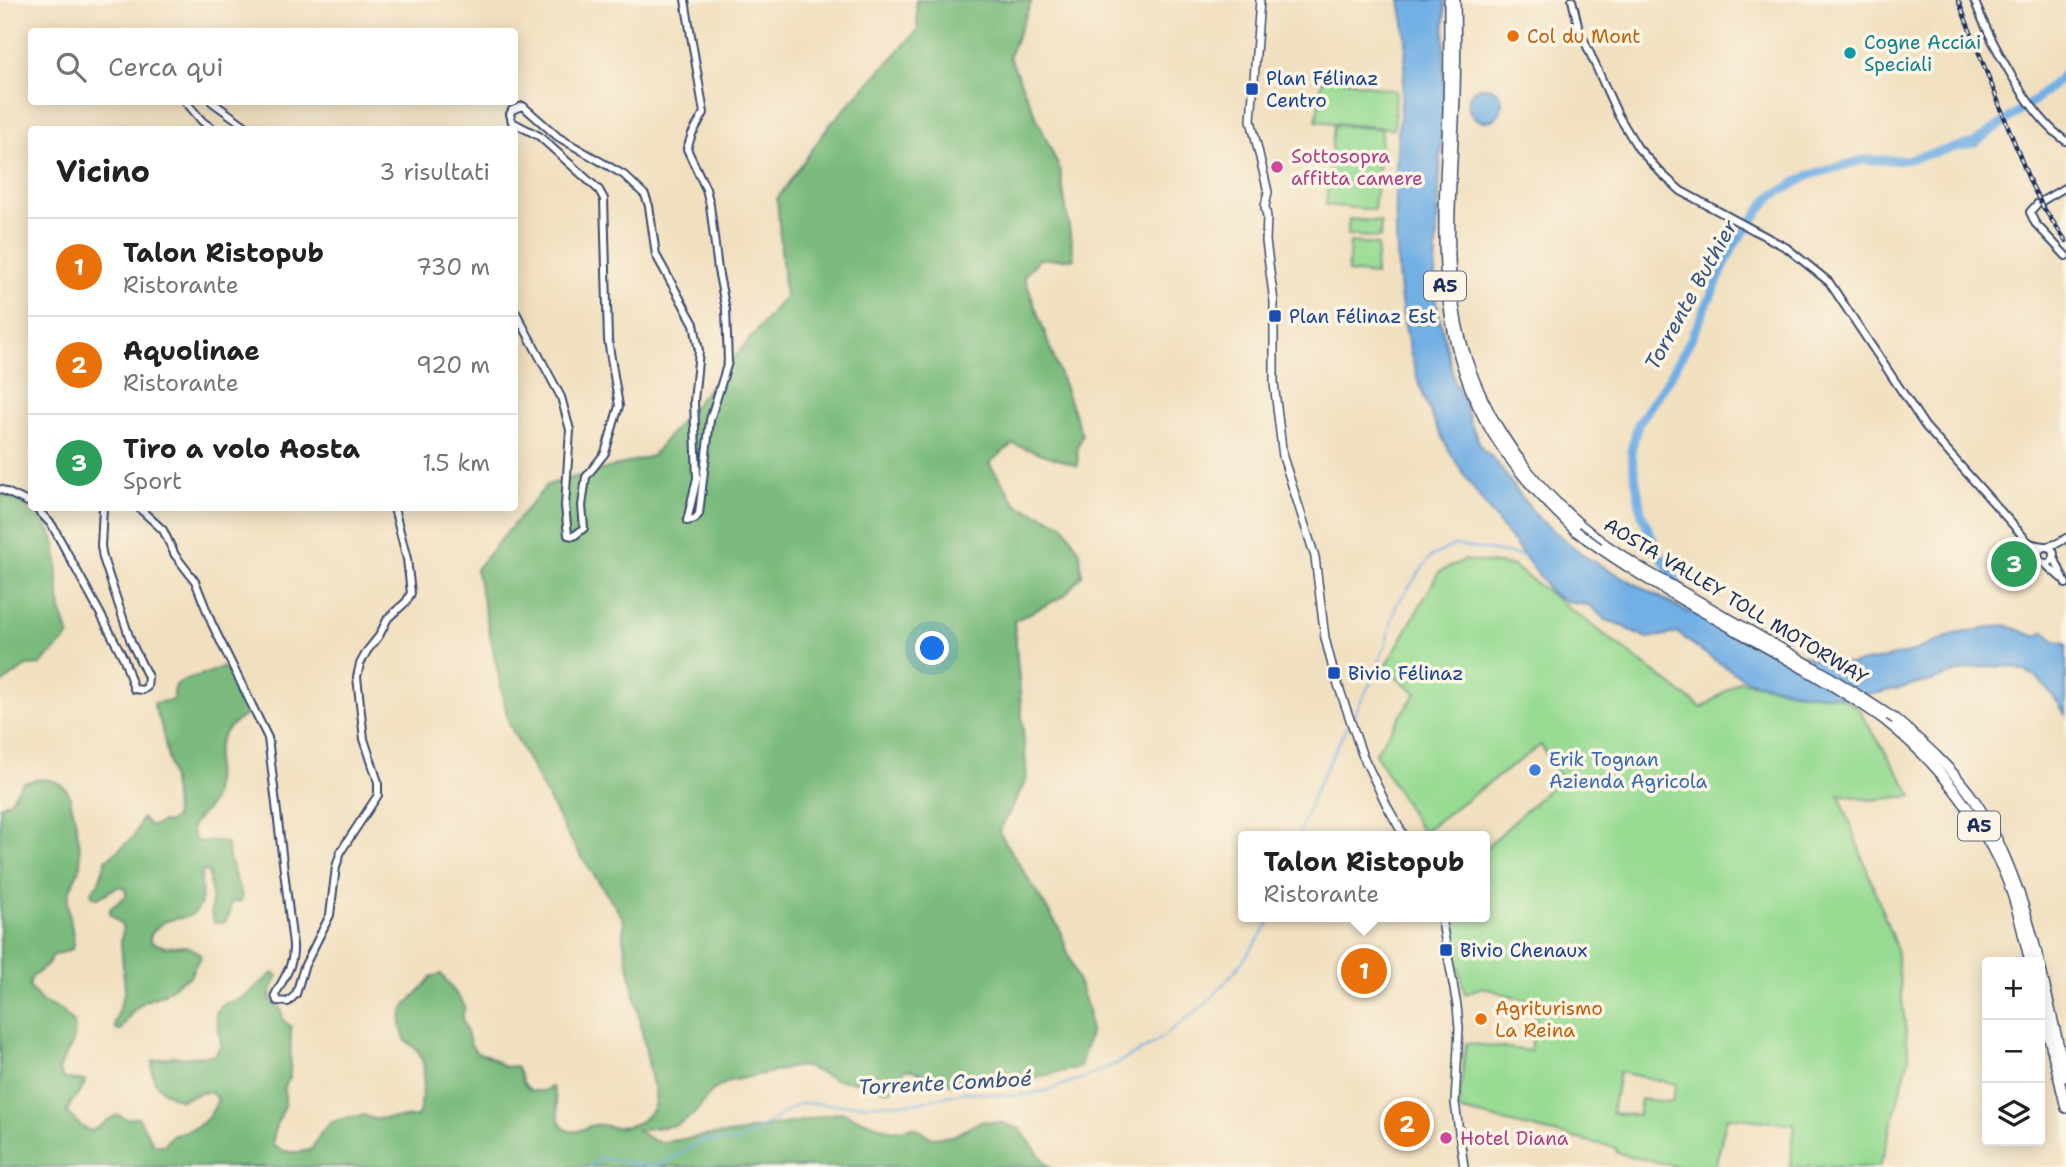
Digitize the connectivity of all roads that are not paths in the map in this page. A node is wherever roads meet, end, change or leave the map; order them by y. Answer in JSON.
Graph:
{"nodes":[{"id":1,"x":685,"y":0,"type":"edge"},
{"id":2,"x":1260,"y":0,"type":"edge"},
{"id":3,"x":1449,"y":0,"type":"edge"},
{"id":4,"x":1455,"y":0,"type":"edge"},
{"id":5,"x":1572,"y":0,"type":"edge"},
{"id":6,"x":1974,"y":0,"type":"edge"},
{"id":7,"x":189,"y":105,"type":"edge"},
{"id":8,"x":216,"y":105,"type":"edge"},
{"id":9,"x":208,"y":126,"type":"edge"},
{"id":10,"x":245,"y":126,"type":"edge"},
{"id":11,"x":516,"y":126,"type":"edge"},
{"id":12,"x":518,"y":127,"type":"edge"},
{"id":13,"x":2066,"y":141,"type":"edge"},
{"id":14,"x":2066,"y":187,"type":"edge"},
{"id":15,"x":2066,"y":256,"type":"edge"},
{"id":16,"x":518,"y":316,"type":"edge"},
{"id":17,"x":0,"y":489,"type":"edge"},
{"id":18,"x":28,"y":502,"type":"edge"},
{"id":19,"x":39,"y":511,"type":"edge"},
{"id":20,"x":103,"y":511,"type":"edge"},
{"id":21,"x":142,"y":511,"type":"edge"},
{"id":22,"x":395,"y":511,"type":"edge"},
{"id":23,"x":2064,"y":540,"type":"edge"},
{"id":24,"x":2030,"y":542,"type":"junction"},
{"id":25,"x":2047,"y":547,"type":"junction"},
{"id":26,"x":2038,"y":553,"type":"junction"},
{"id":27,"x":2054,"y":555,"type":"junction"},
{"id":28,"x":2044,"y":564,"type":"junction"},
{"id":29,"x":2064,"y":582,"type":"edge"},
{"id":30,"x":1401,"y":831,"type":"edge"},
{"id":31,"x":1442,"y":922,"type":"edge"},
{"id":32,"x":2030,"y":957,"type":"edge"},
{"id":33,"x":2037,"y":957,"type":"edge"},
{"id":34,"x":2045,"y":989,"type":"edge"},
{"id":35,"x":2045,"y":1020,"type":"edge"},
{"id":36,"x":2066,"y":1077,"type":"edge"},
{"id":37,"x":2066,"y":1108,"type":"edge"},
{"id":38,"x":1464,"y":1167,"type":"edge"}],
"edges":[{"from":1,"to":11,"type":"street"},
{"from":2,"to":30,"type":"main road"},
{"from":3,"to":32,"type":"highway","name":"AOSTA VALLEY TOLL MOTORWAY","number":"A5","bridge":true},
{"from":4,"to":33,"type":"highway","name":"AOSTA VALLEY TOLL MOTORWAY","number":"A5","bridge":true},
{"from":5,"to":24,"type":"street"},
{"from":6,"to":13,"type":"street"},
{"from":7,"to":9,"type":"street"},
{"from":8,"to":10,"type":"street"},
{"from":12,"to":16,"type":"street"},
{"from":14,"to":15,"type":"street"},
{"from":17,"to":18,"type":"street"},
{"from":19,"to":20,"type":"street"},
{"from":21,"to":22,"type":"street"},
{"from":23,"to":25,"type":"street"},
{"from":23,"to":27,"type":"street"},
{"from":24,"to":25,"type":"street"},
{"from":24,"to":26,"type":"street"},
{"from":25,"to":26,"type":"street"},
{"from":25,"to":27,"type":"street"},
{"from":26,"to":28,"type":"street"},
{"from":27,"to":28,"type":"street"},
{"from":27,"to":29,"type":"street"},
{"from":28,"to":29,"type":"street"},
{"from":31,"to":38,"type":"main road"},
{"from":34,"to":36,"type":"highway","name":"AOSTA VALLEY TOLL MOTORWAY","number":"A5"},
{"from":35,"to":37,"type":"highway"}]}
